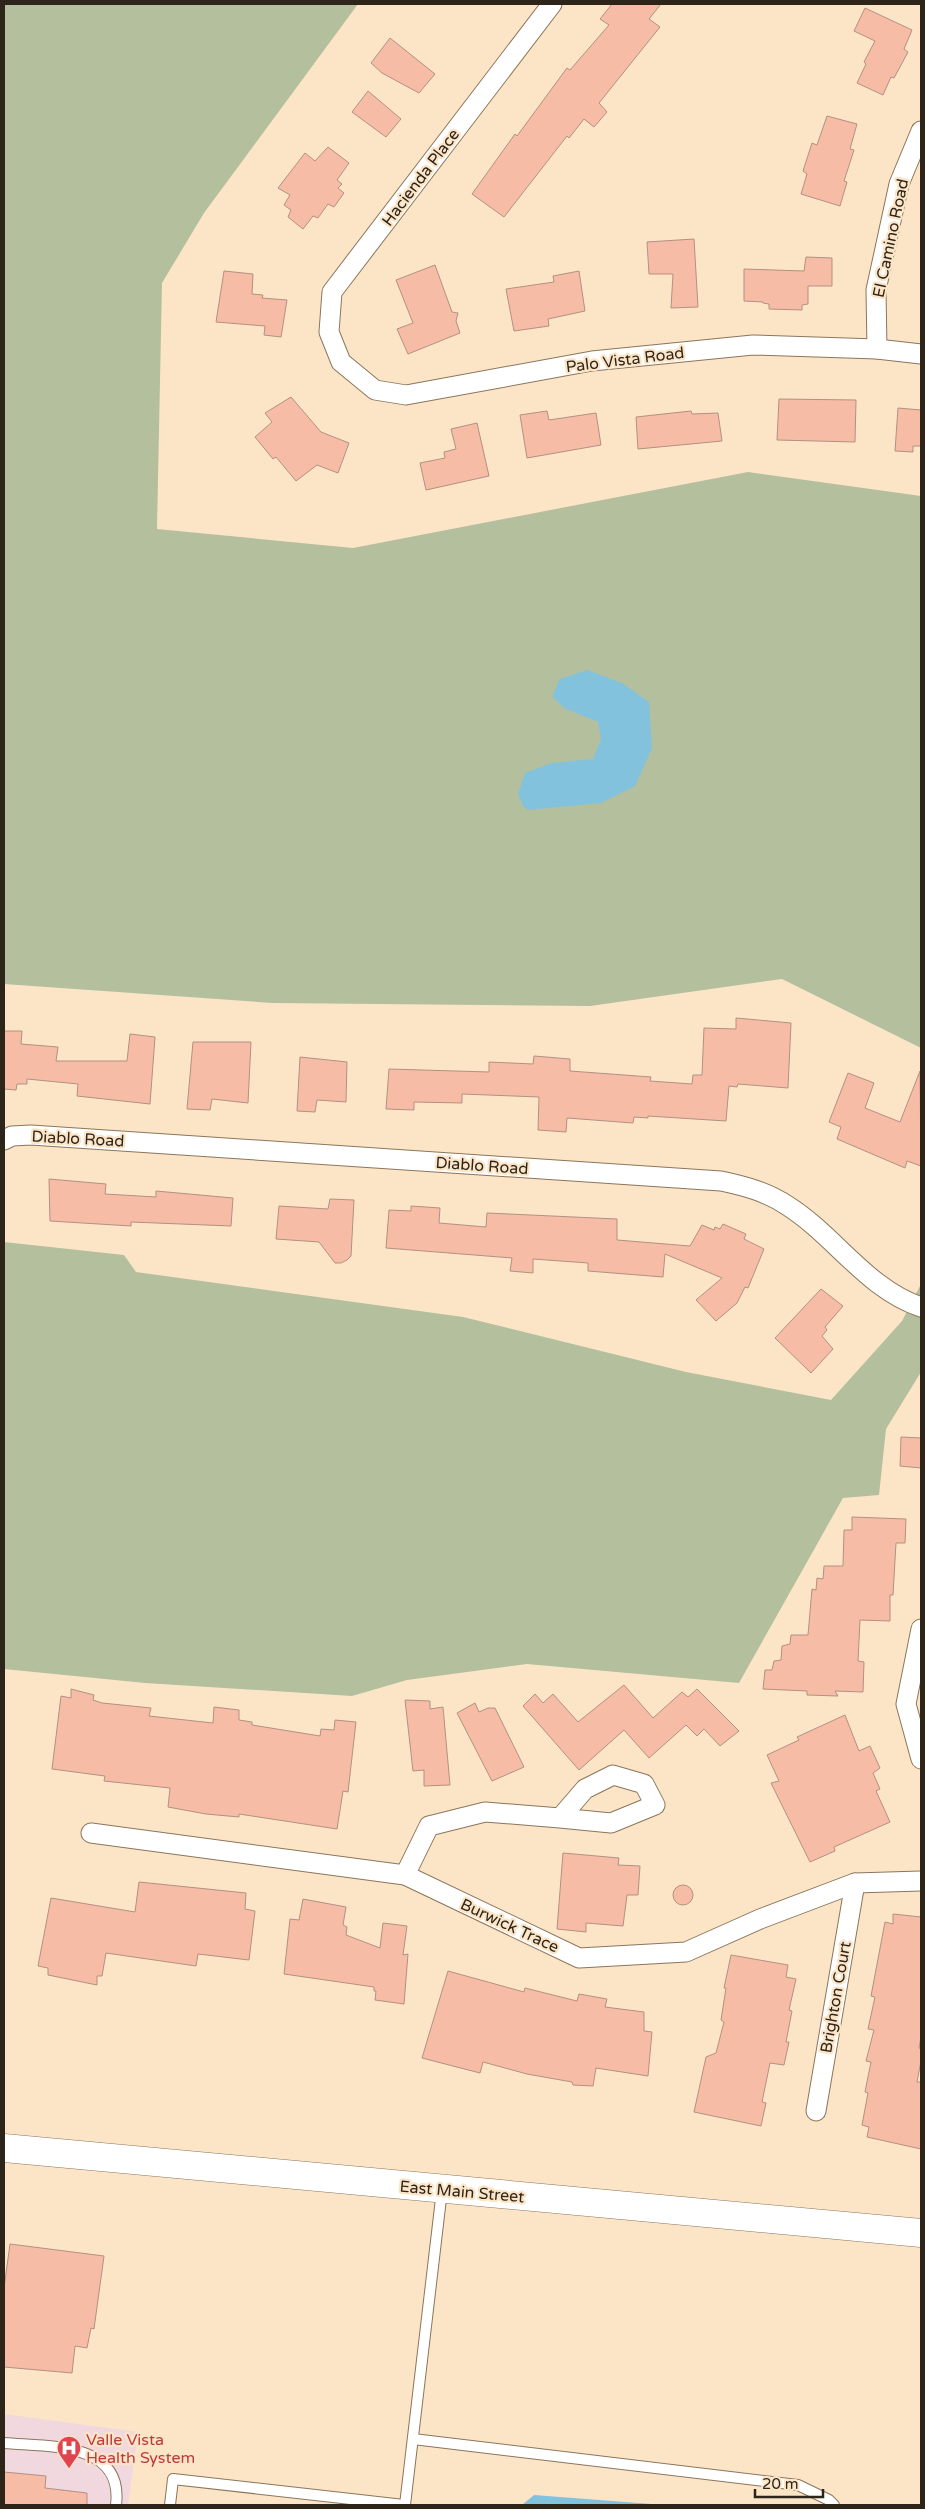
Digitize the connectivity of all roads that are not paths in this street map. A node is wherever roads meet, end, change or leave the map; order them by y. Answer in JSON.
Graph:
{"nodes":[{"id":1,"x":552,"y":4,"type":"edge"},
{"id":2,"x":921,"y":131,"type":"edge"},
{"id":3,"x":877,"y":349,"type":"junction"},
{"id":4,"x":921,"y":354,"type":"edge"},
{"id":5,"x":341,"y":362,"type":"joint"},
{"id":6,"x":4,"y":1140,"type":"edge"},
{"id":7,"x":921,"y":1307,"type":"edge"},
{"id":8,"x":921,"y":1629,"type":"edge"},
{"id":9,"x":921,"y":1759,"type":"edge"},
{"id":10,"x":560,"y":1818,"type":"dead end"},
{"id":11,"x":91,"y":1833,"type":"dead end"},
{"id":12,"x":405,"y":1875,"type":"junction"},
{"id":13,"x":921,"y":1881,"type":"edge"},
{"id":14,"x":855,"y":1883,"type":"junction"},
{"id":15,"x":816,"y":2111,"type":"dead end"},
{"id":16,"x":4,"y":2148,"type":"edge"},
{"id":17,"x":442,"y":2189,"type":"junction"},
{"id":18,"x":921,"y":2233,"type":"edge"},
{"id":19,"x":413,"y":2439,"type":"junction"},
{"id":20,"x":4,"y":2444,"type":"edge"},
{"id":21,"x":333,"y":2501,"type":"edge"},
{"id":22,"x":116,"y":2505,"type":"edge"},
{"id":23,"x":170,"y":2505,"type":"edge"},
{"id":24,"x":405,"y":2505,"type":"edge"},
{"id":25,"x":834,"y":2505,"type":"edge"}],
"edges":[{"from":1,"to":5,"type":"street","name":"Hacienda Place"},
{"from":2,"to":3,"type":"street","name":"El Camino Road"},
{"from":3,"to":4,"type":"street","name":"Palo Vista Road"},
{"from":3,"to":5,"type":"street","name":"Palo Vista Road"},
{"from":6,"to":7,"type":"street","name":"Diablo Road"},
{"from":8,"to":9,"type":"street"},
{"from":10,"to":12,"type":"street"},
{"from":11,"to":12,"type":"street","name":"Burwick Trace"},
{"from":12,"to":14,"type":"street","name":"Burwick Trace"},
{"from":13,"to":14,"type":"street","name":"Burwick Trace"},
{"from":14,"to":15,"type":"street","name":"Brighton Court"},
{"from":16,"to":17,"type":"main road","name":"East Main Street"},
{"from":17,"to":18,"type":"main road","name":"East Main Street"},
{"from":17,"to":19,"type":"lane"},
{"from":19,"to":24,"type":"lane"},
{"from":19,"to":25,"type":"lane"},
{"from":20,"to":22,"type":"lane"},
{"from":21,"to":23,"type":"lane"},
{"from":21,"to":24,"type":"lane"}]}
